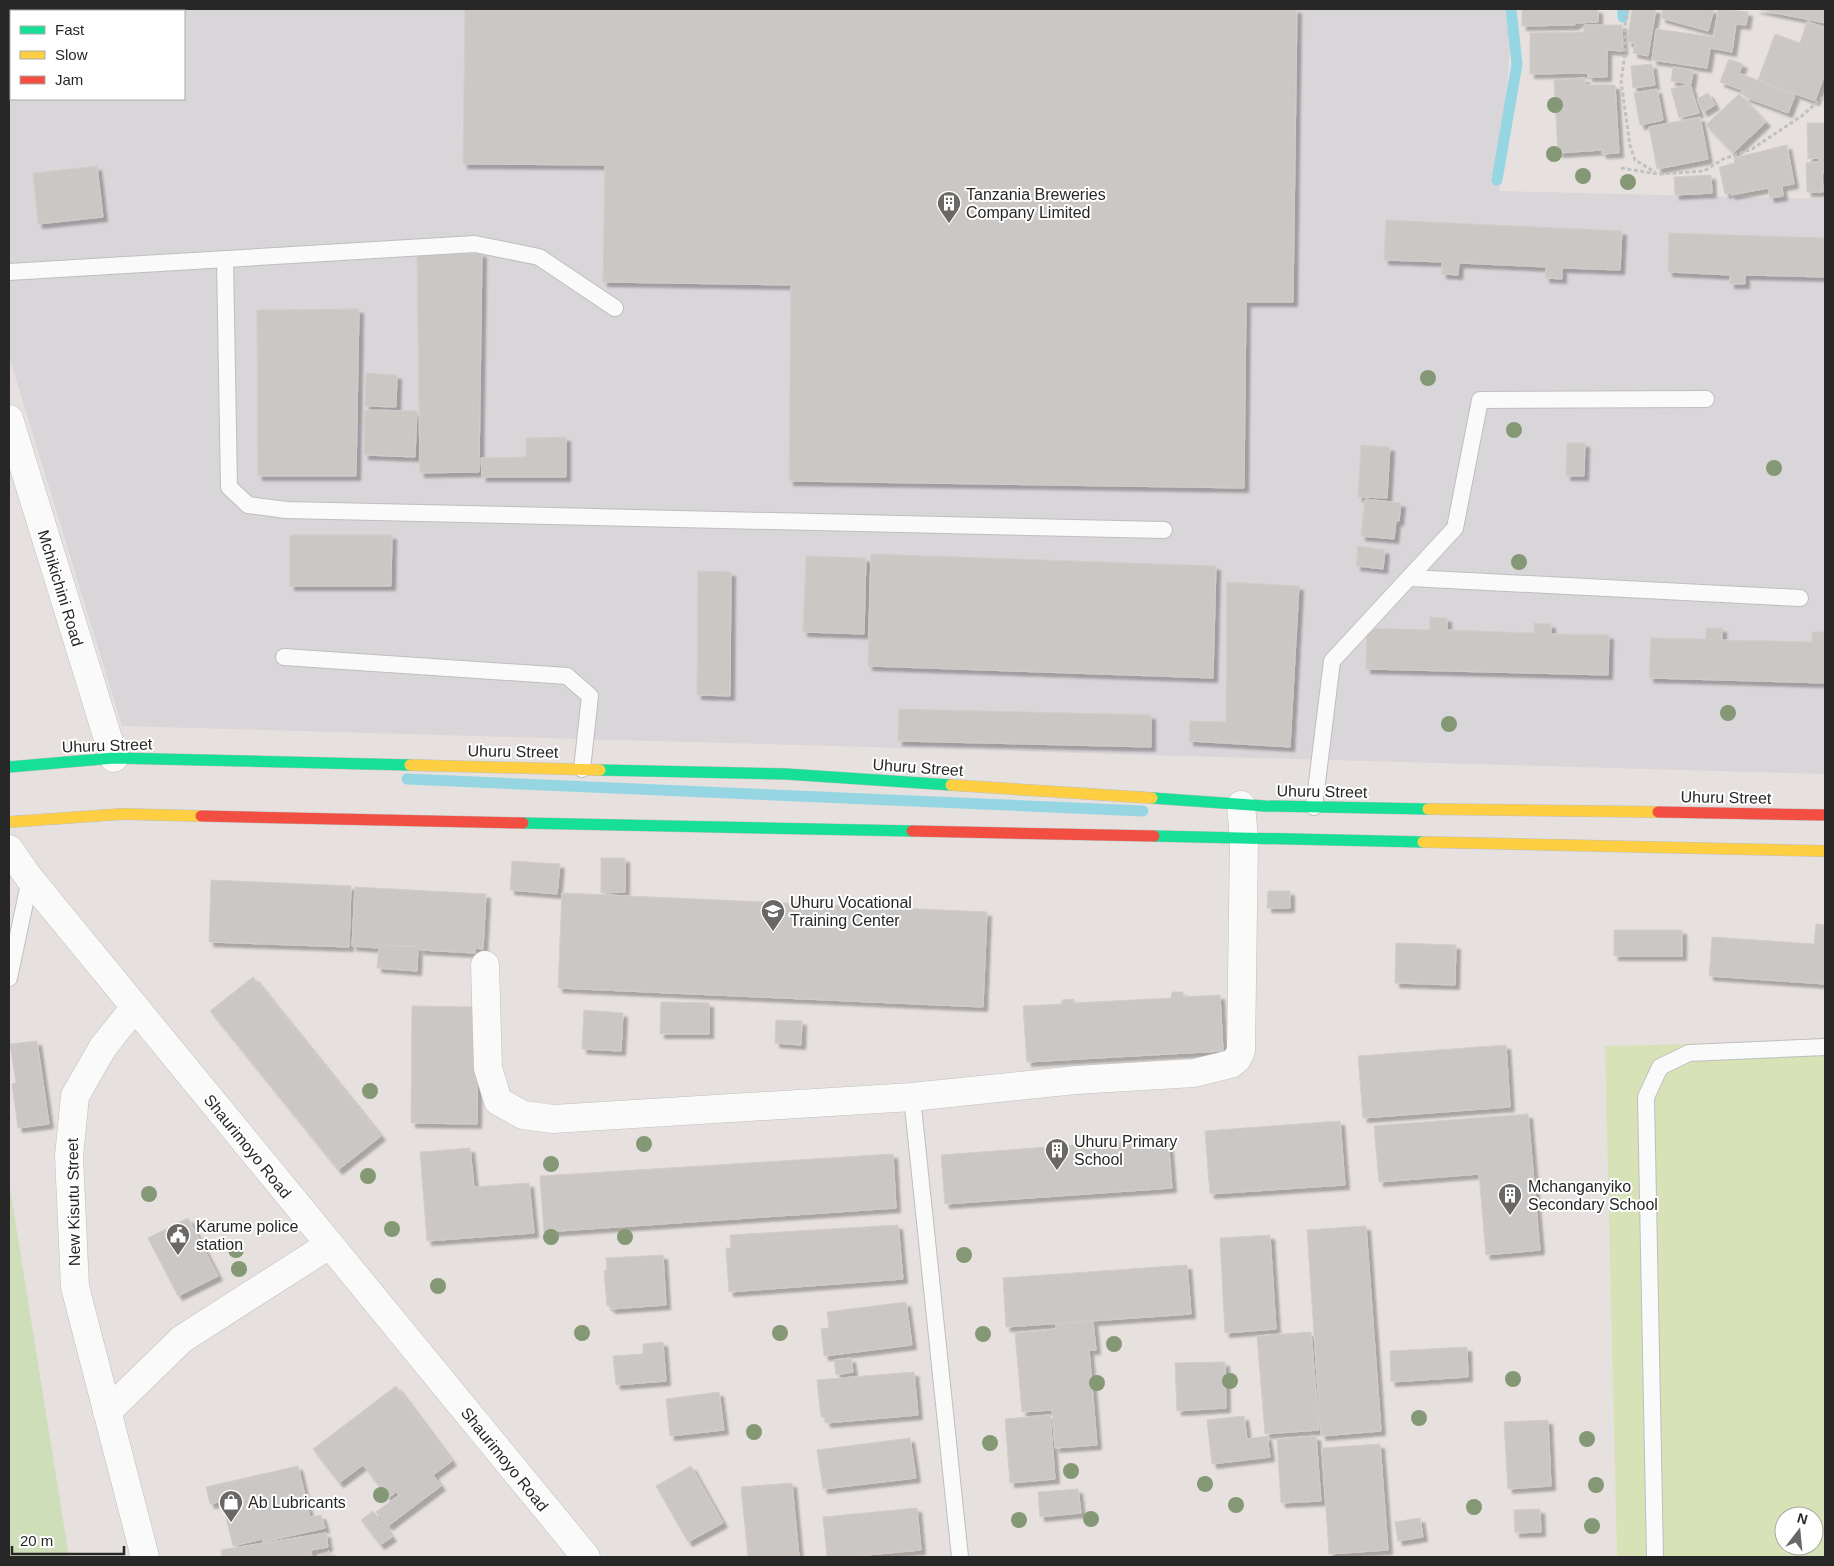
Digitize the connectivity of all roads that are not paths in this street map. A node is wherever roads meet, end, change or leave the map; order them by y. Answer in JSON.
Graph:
{"nodes":[{"id":1,"x":225,"y":259,"type":"junction"},
{"id":2,"x":9,"y":272,"type":"edge"},
{"id":3,"x":615,"y":308,"type":"dead end"},
{"id":4,"x":1706,"y":399,"type":"dead end"},
{"id":5,"x":9,"y":419,"type":"edge"},
{"id":6,"x":1164,"y":530,"type":"dead end"},
{"id":7,"x":1410,"y":578,"type":"junction"},
{"id":8,"x":1800,"y":598,"type":"dead end"},
{"id":9,"x":284,"y":657,"type":"dead end"},
{"id":10,"x":114,"y":758,"type":"junction"},
{"id":11,"x":9,"y":767,"type":"edge"},
{"id":12,"x":582,"y":769,"type":"junction"},
{"id":13,"x":1241,"y":805,"type":"junction"},
{"id":14,"x":1314,"y":807,"type":"junction"},
{"id":15,"x":1825,"y":815,"type":"edge"},
{"id":16,"x":9,"y":822,"type":"edge"},
{"id":17,"x":1244,"y":839,"type":"junction"},
{"id":18,"x":9,"y":849,"type":"edge"},
{"id":19,"x":1825,"y":851,"type":"edge"},
{"id":20,"x":30,"y":879,"type":"junction"},
{"id":21,"x":485,"y":964,"type":"dead end"},
{"id":22,"x":9,"y":978,"type":"edge"},
{"id":23,"x":135,"y":1007,"type":"junction"},
{"id":24,"x":1825,"y":1046,"type":"edge"},
{"id":25,"x":912,"y":1097,"type":"junction"},
{"id":26,"x":329,"y":1245,"type":"junction"},
{"id":27,"x":107,"y":1412,"type":"junction"},
{"id":28,"x":145,"y":1557,"type":"edge"},
{"id":29,"x":586,"y":1557,"type":"edge"},
{"id":30,"x":960,"y":1557,"type":"edge"},
{"id":31,"x":1655,"y":1557,"type":"edge"}],
"edges":[{"from":1,"to":2,"type":"lane"},
{"from":1,"to":3,"type":"lane"},
{"from":1,"to":6,"type":"lane"},
{"from":4,"to":7,"type":"lane"},
{"from":5,"to":10,"type":"street","name":"Mchikichini Road"},
{"from":7,"to":8,"type":"lane"},
{"from":7,"to":14,"type":"lane"},
{"from":9,"to":12,"type":"lane"},
{"from":10,"to":11,"type":"main road","name":"Uhuru Street"},
{"from":10,"to":12,"type":"main road","name":"Uhuru Street"},
{"from":12,"to":13,"type":"main road","name":"Uhuru Street"},
{"from":13,"to":14,"type":"main road","name":"Uhuru Street"},
{"from":13,"to":17,"type":"street"},
{"from":14,"to":15,"type":"main road","name":"Uhuru Street"},
{"from":16,"to":17,"type":"main road"},
{"from":17,"to":19,"type":"main road"},
{"from":17,"to":25,"type":"street"},
{"from":18,"to":20,"type":"street","name":"Shaurimoyo Road"},
{"from":20,"to":22,"type":"lane"},
{"from":20,"to":23,"type":"street","name":"Shaurimoyo Road"},
{"from":21,"to":25,"type":"street"},
{"from":23,"to":26,"type":"street","name":"Shaurimoyo Road"},
{"from":23,"to":27,"type":"street","name":"New Kisutu Street"},
{"from":24,"to":31,"type":"lane"},
{"from":25,"to":30,"type":"lane"},
{"from":26,"to":27,"type":"street"},
{"from":26,"to":29,"type":"street","name":"Shaurimoyo Road"},
{"from":27,"to":28,"type":"street","name":"New Kisutu Street"}]}
